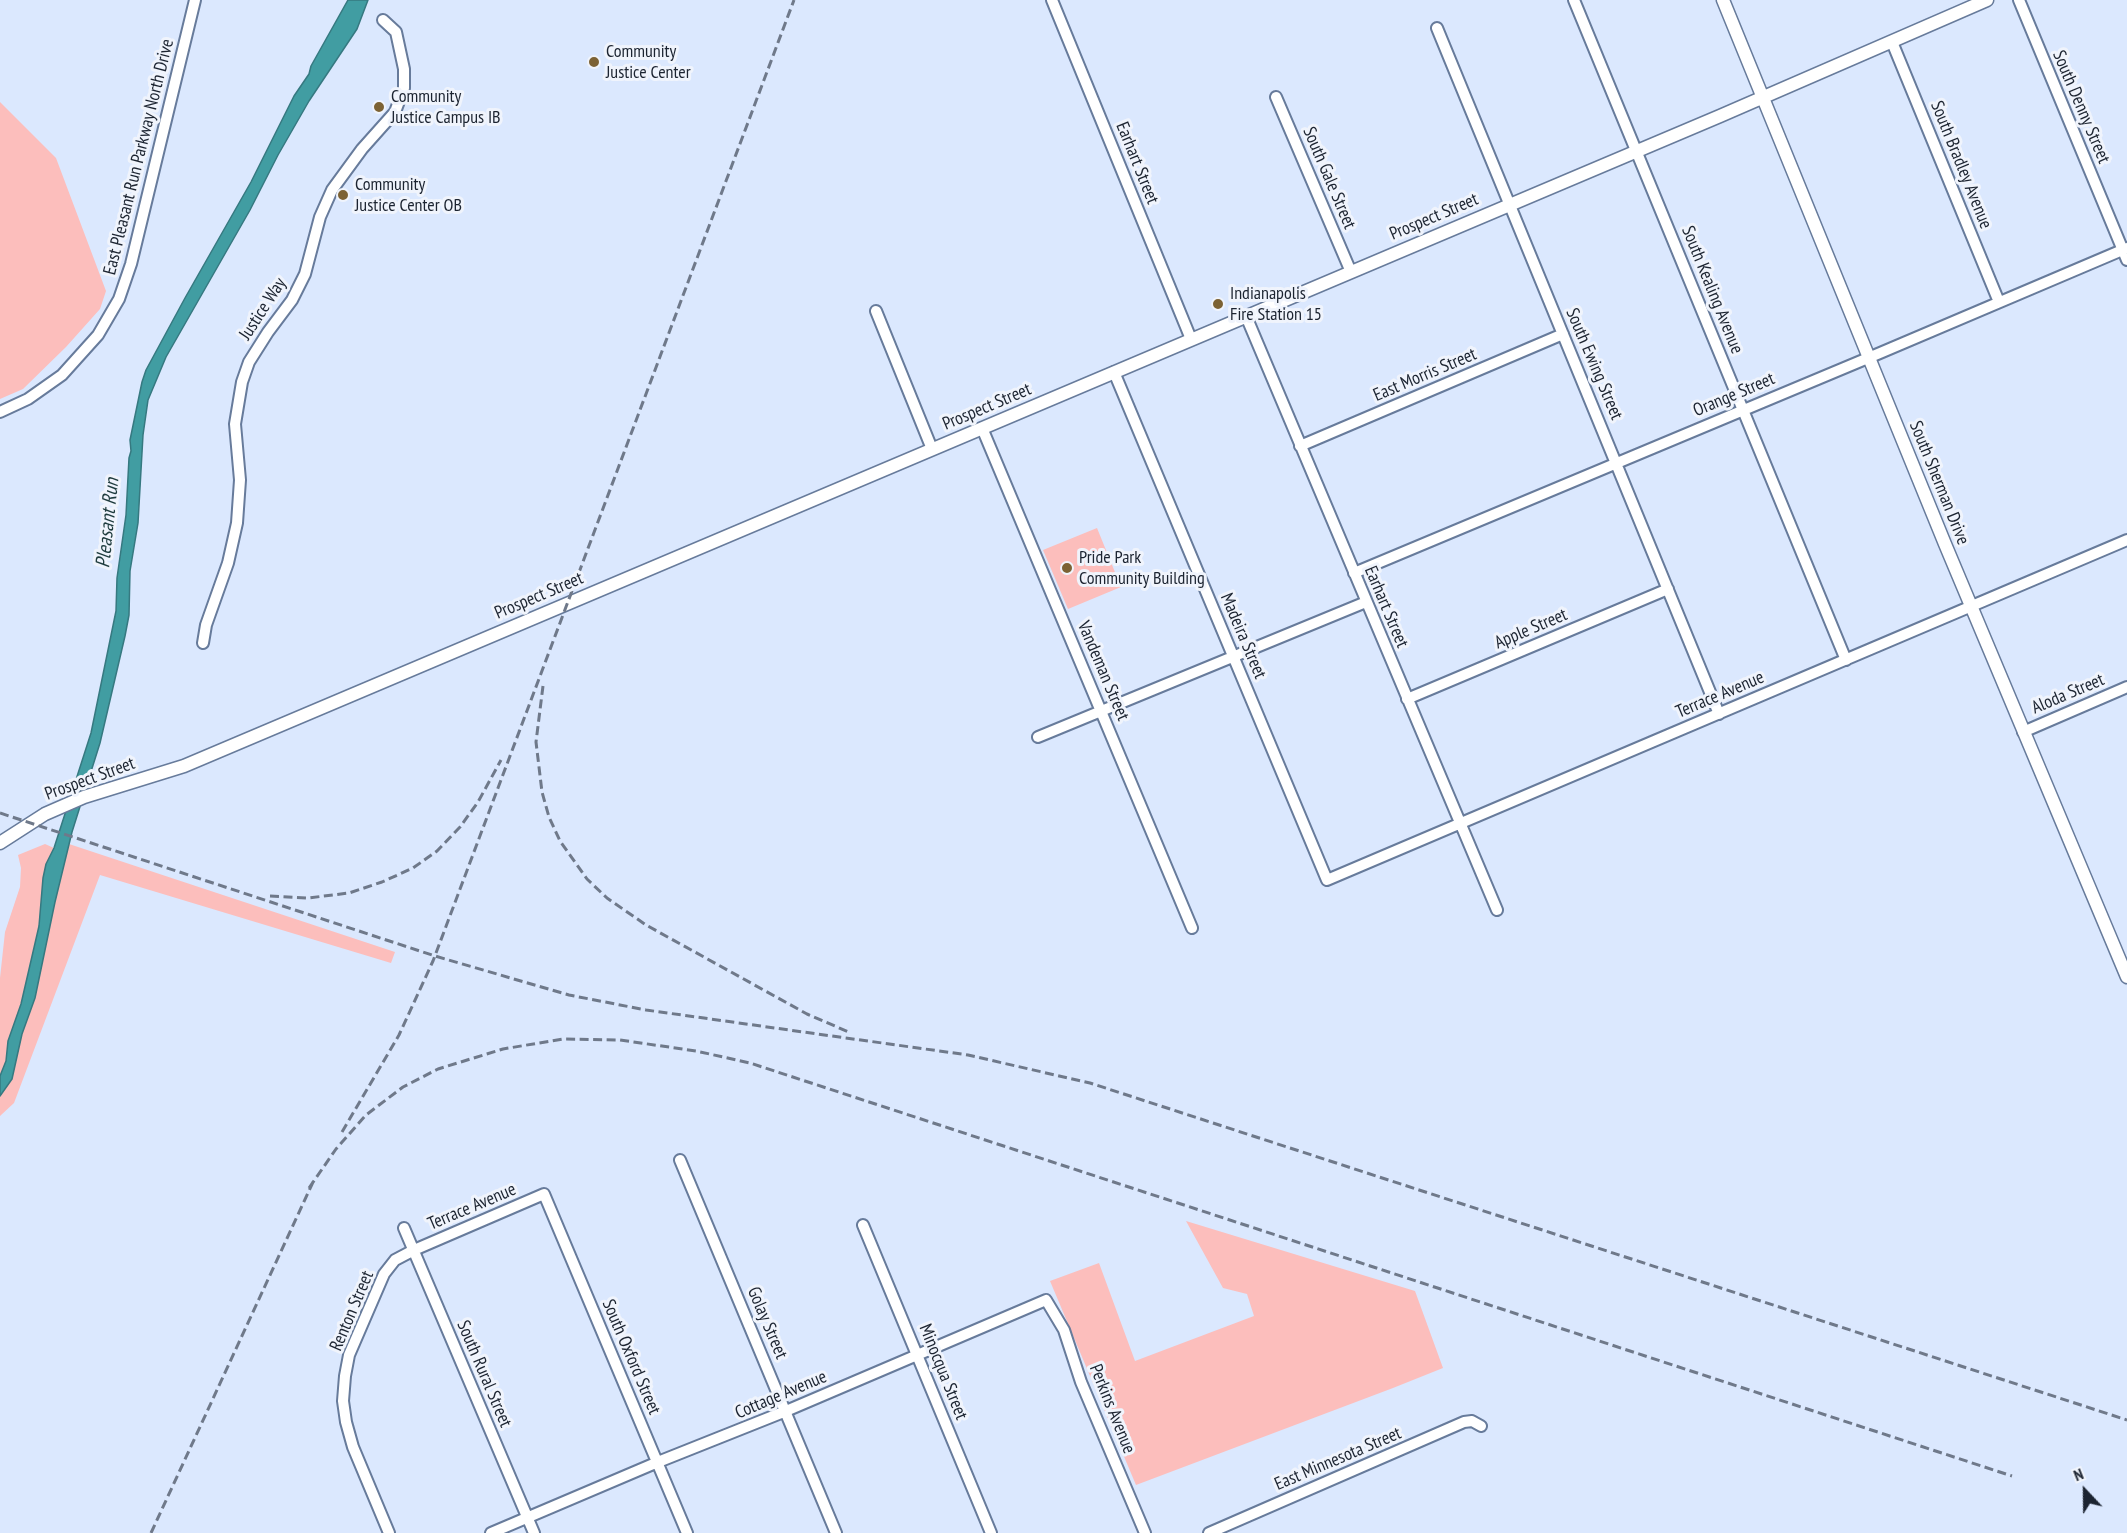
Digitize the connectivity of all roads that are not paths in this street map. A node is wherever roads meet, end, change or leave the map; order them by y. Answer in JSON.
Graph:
{"nodes":[{"id":1,"x":195,"y":0,"type":"edge"},
{"id":2,"x":1052,"y":0,"type":"edge"},
{"id":3,"x":1574,"y":0,"type":"edge"},
{"id":4,"x":1723,"y":0,"type":"edge"},
{"id":5,"x":1988,"y":0,"type":"edge"},
{"id":6,"x":2019,"y":0,"type":"edge"},
{"id":7,"x":383,"y":20,"type":"dead end"},
{"id":8,"x":1437,"y":28,"type":"dead end"},
{"id":9,"x":1892,"y":42,"type":"junction"},
{"id":10,"x":1276,"y":97,"type":"dead end"},
{"id":11,"x":1763,"y":97,"type":"junction"},
{"id":12,"x":1636,"y":151,"type":"junction"},
{"id":13,"x":1510,"y":204,"type":"junction"},
{"id":14,"x":2126,"y":252,"type":"edge"},
{"id":15,"x":1351,"y":272,"type":"junction"},
{"id":16,"x":1999,"y":302,"type":"junction"},
{"id":17,"x":876,"y":311,"type":"dead end"},
{"id":18,"x":1246,"y":316,"type":"junction"},
{"id":19,"x":1563,"y":334,"type":"junction"},
{"id":20,"x":1191,"y":339,"type":"junction"},
{"id":21,"x":1868,"y":358,"type":"junction"},
{"id":22,"x":1114,"y":372,"type":"junction"},
{"id":23,"x":1743,"y":409,"type":"junction"},
{"id":24,"x":0,"y":412,"type":"edge"},
{"id":25,"x":982,"y":428,"type":"junction"},
{"id":26,"x":1300,"y":446,"type":"junction"},
{"id":27,"x":932,"y":449,"type":"junction"},
{"id":28,"x":1617,"y":463,"type":"junction"},
{"id":29,"x":2127,"y":540,"type":"edge"},
{"id":30,"x":1354,"y":573,"type":"junction"},
{"id":31,"x":1668,"y":589,"type":"junction"},
{"id":32,"x":1366,"y":602,"type":"junction"},
{"id":33,"x":1971,"y":607,"type":"junction"},
{"id":34,"x":203,"y":643,"type":"dead end"},
{"id":35,"x":1234,"y":657,"type":"junction"},
{"id":36,"x":1846,"y":660,"type":"junction"},
{"id":37,"x":2127,"y":687,"type":"edge"},
{"id":38,"x":1407,"y":699,"type":"junction"},
{"id":39,"x":1101,"y":710,"type":"junction"},
{"id":40,"x":1719,"y":714,"type":"junction"},
{"id":41,"x":2023,"y":732,"type":"junction"},
{"id":42,"x":1038,"y":737,"type":"dead end"},
{"id":43,"x":1460,"y":824,"type":"junction"},
{"id":44,"x":0,"y":843,"type":"edge"},
{"id":45,"x":1327,"y":880,"type":"joint"},
{"id":46,"x":1497,"y":910,"type":"dead end"},
{"id":47,"x":1192,"y":928,"type":"dead end"},
{"id":48,"x":2127,"y":977,"type":"edge"},
{"id":49,"x":680,"y":1160,"type":"dead end"},
{"id":50,"x":544,"y":1194,"type":"joint"},
{"id":51,"x":863,"y":1225,"type":"dead end"},
{"id":52,"x":404,"y":1228,"type":"dead end"},
{"id":53,"x":414,"y":1250,"type":"junction"},
{"id":54,"x":1046,"y":1300,"type":"joint"},
{"id":55,"x":918,"y":1354,"type":"junction"},
{"id":56,"x":786,"y":1411,"type":"junction"},
{"id":57,"x":1481,"y":1426,"type":"dead end"},
{"id":58,"x":658,"y":1462,"type":"junction"},
{"id":59,"x":527,"y":1518,"type":"junction"},
{"id":60,"x":389,"y":1533,"type":"edge"},
{"id":61,"x":491,"y":1533,"type":"edge"},
{"id":62,"x":534,"y":1533,"type":"edge"},
{"id":63,"x":687,"y":1533,"type":"edge"},
{"id":64,"x":836,"y":1533,"type":"edge"},
{"id":65,"x":991,"y":1533,"type":"edge"},
{"id":66,"x":1145,"y":1533,"type":"edge"},
{"id":67,"x":1209,"y":1533,"type":"edge"}],
"edges":[{"from":1,"to":24,"type":"street","name":"East Pleasant Run Parkway North Drive"},
{"from":2,"to":20,"type":"street","name":"Earhart Street"},
{"from":3,"to":12,"type":"street","name":"South Kealing Avenue"},
{"from":4,"to":11,"type":"main road","name":"South Sherman Drive"},
{"from":5,"to":9,"type":"main road","name":"Prospect Street"},
{"from":6,"to":14,"type":"street","name":"South Denny Street"},
{"from":7,"to":34,"type":"street","name":"Justice Way"},
{"from":8,"to":13,"type":"street","name":"South Ewing Street"},
{"from":9,"to":11,"type":"main road","name":"Prospect Street"},
{"from":9,"to":16,"type":"street","name":"South Bradley Avenue"},
{"from":10,"to":15,"type":"street","name":"South Gale Street"},
{"from":11,"to":12,"type":"main road","name":"Prospect Street"},
{"from":11,"to":21,"type":"main road","name":"South Sherman Drive"},
{"from":12,"to":13,"type":"main road","name":"Prospect Street"},
{"from":12,"to":23,"type":"street","name":"South Kealing Avenue"},
{"from":13,"to":15,"type":"main road","name":"Prospect Street"},
{"from":13,"to":19,"type":"street","name":"South Ewing Street"},
{"from":14,"to":16,"type":"street","name":"Orange Street"},
{"from":15,"to":18,"type":"main road","name":"Prospect Street"},
{"from":16,"to":21,"type":"street","name":"Orange Street"},
{"from":17,"to":27,"type":"street"},
{"from":18,"to":20,"type":"main road","name":"Prospect Street"},
{"from":18,"to":26,"type":"street","name":"Earhart Street"},
{"from":19,"to":26,"type":"street","name":"East Morris Street"},
{"from":19,"to":28,"type":"street","name":"South Ewing Street"},
{"from":20,"to":22,"type":"main road","name":"Prospect Street"},
{"from":21,"to":23,"type":"street","name":"Orange Street"},
{"from":21,"to":33,"type":"main road","name":"South Sherman Drive"},
{"from":22,"to":25,"type":"main road","name":"Prospect Street"},
{"from":22,"to":35,"type":"street","name":"Madeira Street"},
{"from":23,"to":28,"type":"street","name":"Orange Street"},
{"from":23,"to":36,"type":"street","name":"South Kealing Avenue"},
{"from":25,"to":27,"type":"main road","name":"Prospect Street"},
{"from":25,"to":39,"type":"street","name":"Vandeman Street"},
{"from":26,"to":30,"type":"street","name":"Earhart Street"},
{"from":27,"to":44,"type":"main road","name":"Prospect Street"},
{"from":28,"to":30,"type":"street","name":"Orange Street"},
{"from":28,"to":31,"type":"street","name":"South Ewing Street"},
{"from":29,"to":33,"type":"street","name":"Terrace Avenue"},
{"from":30,"to":32,"type":"street","name":"Earhart Street"},
{"from":31,"to":38,"type":"street","name":"Apple Street"},
{"from":31,"to":40,"type":"street","name":"South Ewing Street"},
{"from":32,"to":35,"type":"street"},
{"from":32,"to":38,"type":"street","name":"Earhart Street"},
{"from":33,"to":36,"type":"street","name":"Terrace Avenue"},
{"from":33,"to":41,"type":"main road","name":"South Sherman Drive"},
{"from":35,"to":39,"type":"street"},
{"from":35,"to":45,"type":"street","name":"Madeira Street"},
{"from":36,"to":40,"type":"street","name":"Terrace Avenue"},
{"from":37,"to":41,"type":"street","name":"Aloda Street"},
{"from":38,"to":43,"type":"street","name":"Earhart Street"},
{"from":39,"to":42,"type":"street"},
{"from":39,"to":47,"type":"street","name":"Vandeman Street"},
{"from":40,"to":43,"type":"street","name":"Terrace Avenue"},
{"from":41,"to":48,"type":"main road","name":"South Sherman Drive"},
{"from":43,"to":45,"type":"street","name":"Terrace Avenue"},
{"from":43,"to":46,"type":"street","name":"Earhart Street"},
{"from":49,"to":56,"type":"street","name":"Golay Street"},
{"from":50,"to":53,"type":"street","name":"Terrace Avenue"},
{"from":50,"to":58,"type":"street","name":"South Oxford Street"},
{"from":51,"to":55,"type":"street","name":"Minocqua Street"},
{"from":52,"to":53,"type":"street","name":"South Rural Street"},
{"from":53,"to":59,"type":"street","name":"South Rural Street"},
{"from":53,"to":60,"type":"street","name":"Renton Street"},
{"from":54,"to":55,"type":"street","name":"Cottage Avenue"},
{"from":54,"to":66,"type":"street","name":"Perkins Avenue"},
{"from":55,"to":56,"type":"street","name":"Cottage Avenue"},
{"from":55,"to":65,"type":"street","name":"Minocqua Street"},
{"from":56,"to":58,"type":"street","name":"Cottage Avenue"},
{"from":56,"to":64,"type":"street","name":"Golay Street"},
{"from":57,"to":67,"type":"street","name":"East Minnesota Street"},
{"from":58,"to":59,"type":"street","name":"Cottage Avenue"},
{"from":58,"to":63,"type":"street","name":"South Oxford Street"},
{"from":59,"to":61,"type":"street","name":"Cottage Avenue"},
{"from":59,"to":62,"type":"street","name":"South Rural Street"}]}
